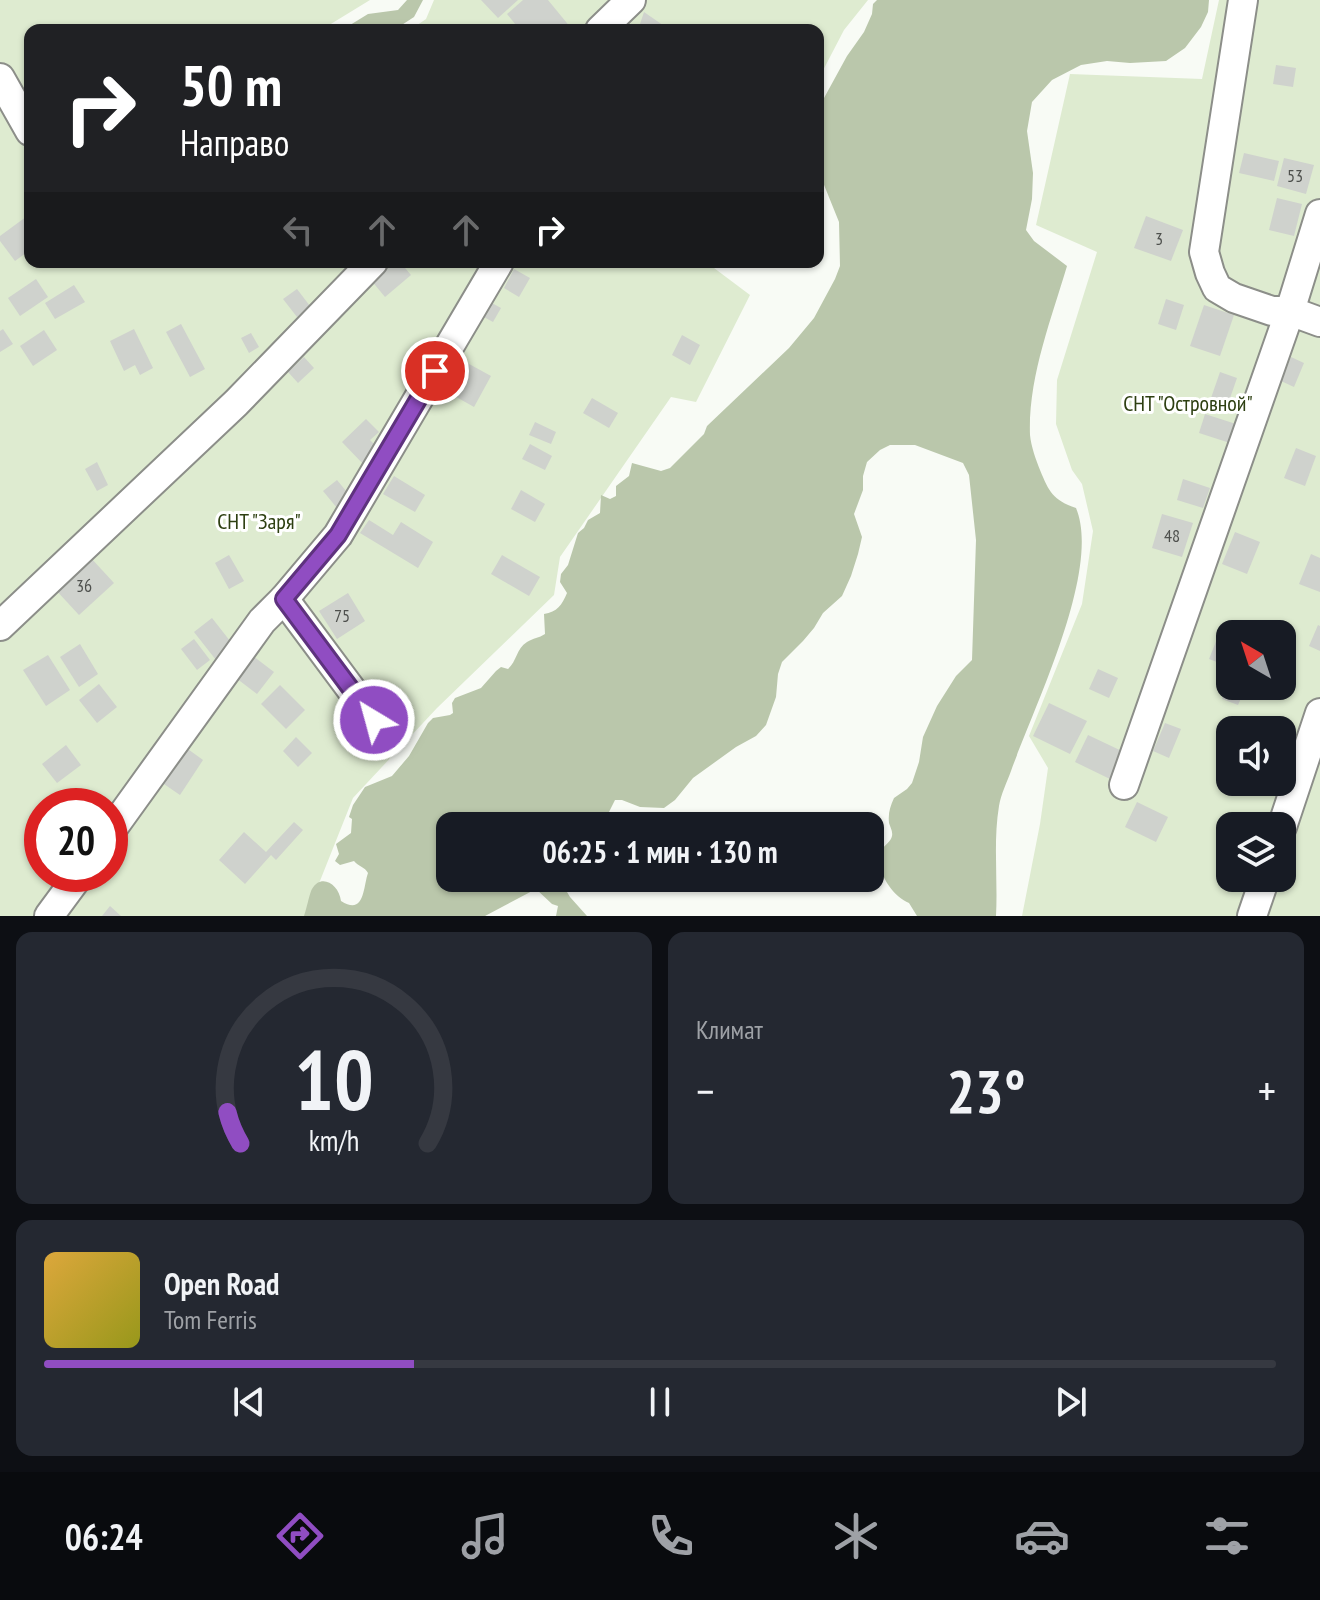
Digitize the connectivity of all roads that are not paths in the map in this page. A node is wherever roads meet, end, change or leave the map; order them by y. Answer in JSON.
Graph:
{"nodes":[{"id":1,"x":1243,"y":0,"type":"edge"},
{"id":2,"x":0,"y":78,"type":"edge"},
{"id":3,"x":24,"y":120,"type":"edge"},
{"id":4,"x":1320,"y":214,"type":"edge"},
{"id":5,"x":367,"y":268,"type":"edge"},
{"id":6,"x":495,"y":268,"type":"edge"},
{"id":7,"x":1290,"y":311,"type":"junction"},
{"id":8,"x":1320,"y":322,"type":"edge"},
{"id":9,"x":284,"y":599,"type":"junction"},
{"id":10,"x":0,"y":626,"type":"edge"},
{"id":11,"x":1320,"y":713,"type":"edge"},
{"id":12,"x":374,"y":720,"type":"dead end"},
{"id":13,"x":1124,"y":785,"type":"dead end"},
{"id":14,"x":128,"y":807,"type":"edge"},
{"id":15,"x":1287,"y":812,"type":"edge"},
{"id":16,"x":67,"y":892,"type":"edge"},
{"id":17,"x":1260,"y":892,"type":"edge"},
{"id":18,"x":49,"y":916,"type":"edge"},
{"id":19,"x":1252,"y":916,"type":"edge"}],
"edges":[{"from":1,"to":7,"type":"street"},
{"from":2,"to":3,"type":"street"},
{"from":4,"to":7,"type":"street"},
{"from":5,"to":10,"type":"street"},
{"from":6,"to":9,"type":"street"},
{"from":7,"to":8,"type":"street"},
{"from":7,"to":13,"type":"street"},
{"from":9,"to":12,"type":"street"},
{"from":9,"to":14,"type":"street"},
{"from":11,"to":15,"type":"street"},
{"from":16,"to":18,"type":"street"},
{"from":17,"to":19,"type":"street"}]}
